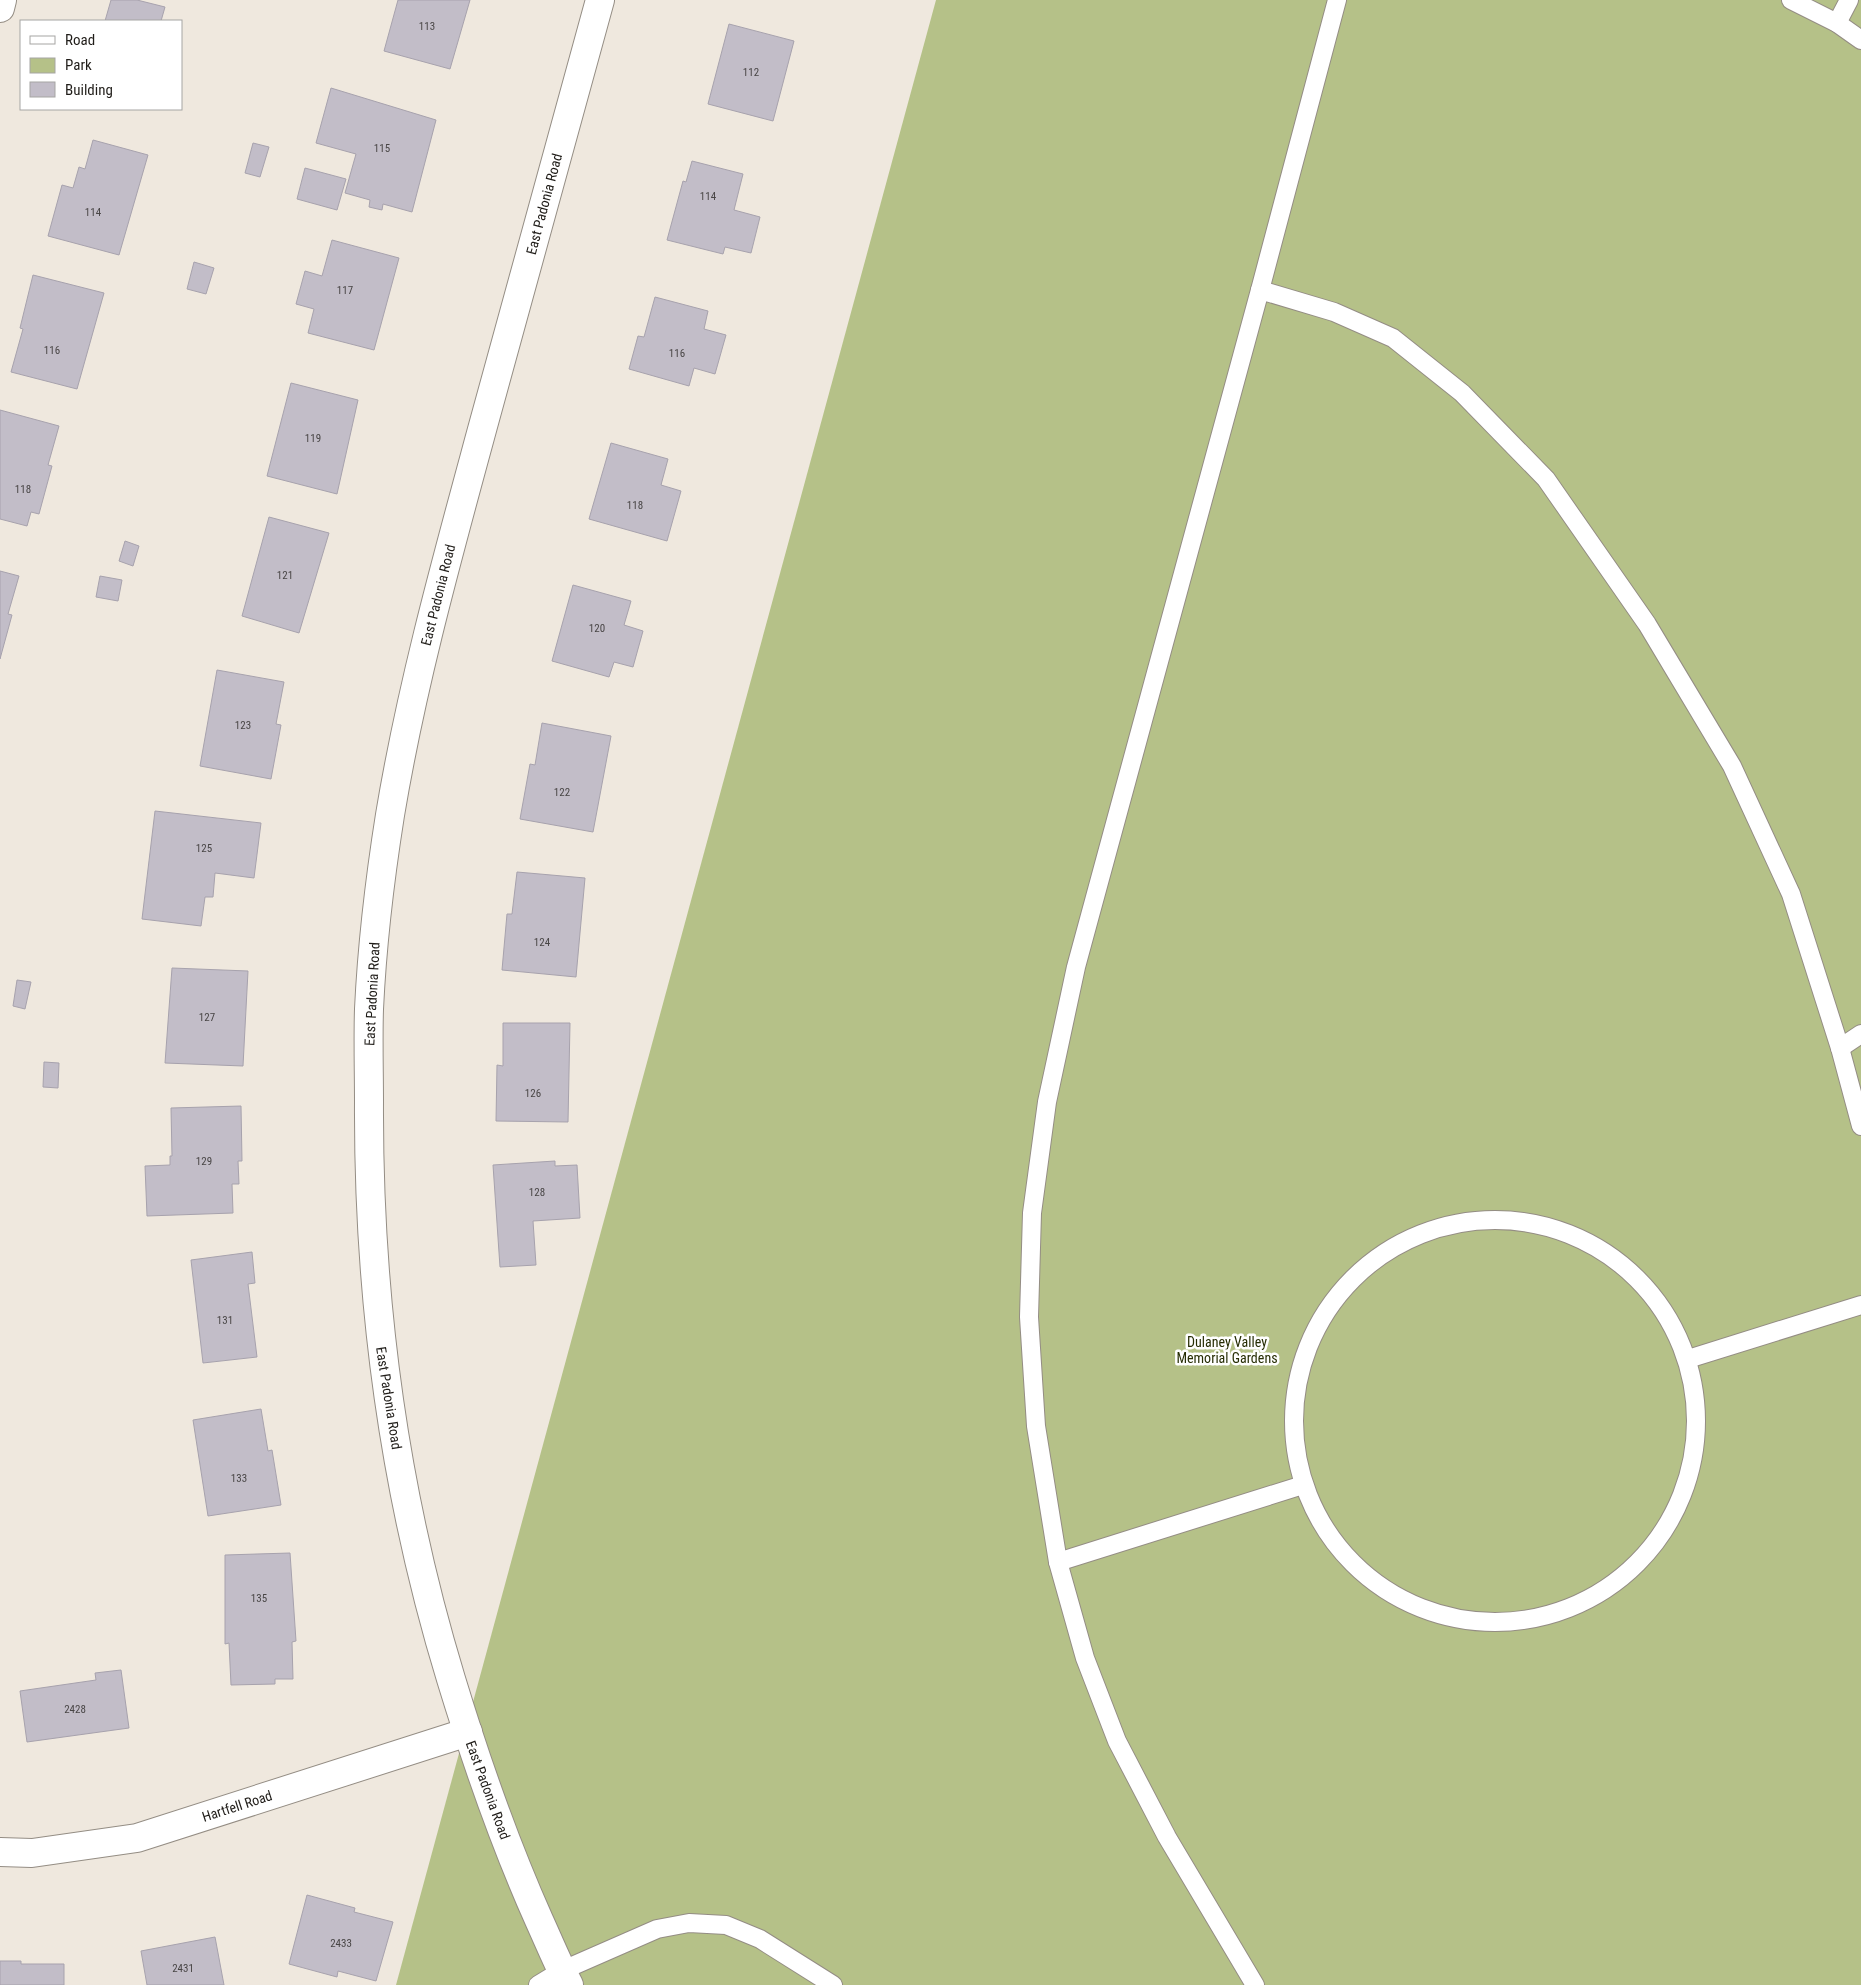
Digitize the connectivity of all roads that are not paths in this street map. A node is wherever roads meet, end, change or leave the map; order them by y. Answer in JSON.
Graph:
{"nodes":[{"id":1,"x":2,"y":0,"type":"edge"},
{"id":2,"x":600,"y":0,"type":"edge"},
{"id":3,"x":1337,"y":0,"type":"edge"},
{"id":4,"x":1791,"y":0,"type":"edge"},
{"id":5,"x":1849,"y":0,"type":"edge"},
{"id":6,"x":0,"y":8,"type":"edge"},
{"id":7,"x":1837,"y":23,"type":"junction"},
{"id":8,"x":1861,"y":40,"type":"edge"},
{"id":9,"x":1260,"y":290,"type":"junction"},
{"id":10,"x":1861,"y":1034,"type":"edge"},
{"id":11,"x":1840,"y":1048,"type":"junction"},
{"id":12,"x":1861,"y":1126,"type":"edge"},
{"id":13,"x":1861,"y":1305,"type":"edge"},
{"id":14,"x":1688,"y":1360,"type":"junction"},
{"id":15,"x":1303,"y":1485,"type":"junction"},
{"id":16,"x":1058,"y":1562,"type":"junction"},
{"id":17,"x":468,"y":1732,"type":"junction"},
{"id":18,"x":0,"y":1852,"type":"edge"},
{"id":19,"x":565,"y":1978,"type":"edge"},
{"id":20,"x":538,"y":1985,"type":"edge"},
{"id":21,"x":833,"y":1985,"type":"edge"},
{"id":22,"x":1255,"y":1985,"type":"edge"}],
"edges":[{"from":1,"to":6,"type":"street"},
{"from":2,"to":17,"type":"street","name":"East Padonia Road"},
{"from":3,"to":9,"type":"lane"},
{"from":4,"to":7,"type":"lane"},
{"from":5,"to":7,"type":"lane"},
{"from":7,"to":8,"type":"lane"},
{"from":9,"to":11,"type":"lane"},
{"from":9,"to":16,"type":"lane"},
{"from":10,"to":11,"type":"lane"},
{"from":11,"to":12,"type":"lane"},
{"from":13,"to":14,"type":"lane"},
{"from":14,"to":15,"type":"lane"},
{"from":14,"to":15,"type":"lane"},
{"from":15,"to":16,"type":"lane"},
{"from":16,"to":22,"type":"lane"},
{"from":17,"to":18,"type":"street","name":"Hartfell Road"},
{"from":17,"to":19,"type":"street","name":"East Padonia Road"},
{"from":19,"to":20,"type":"lane"},
{"from":19,"to":21,"type":"lane"}]}
